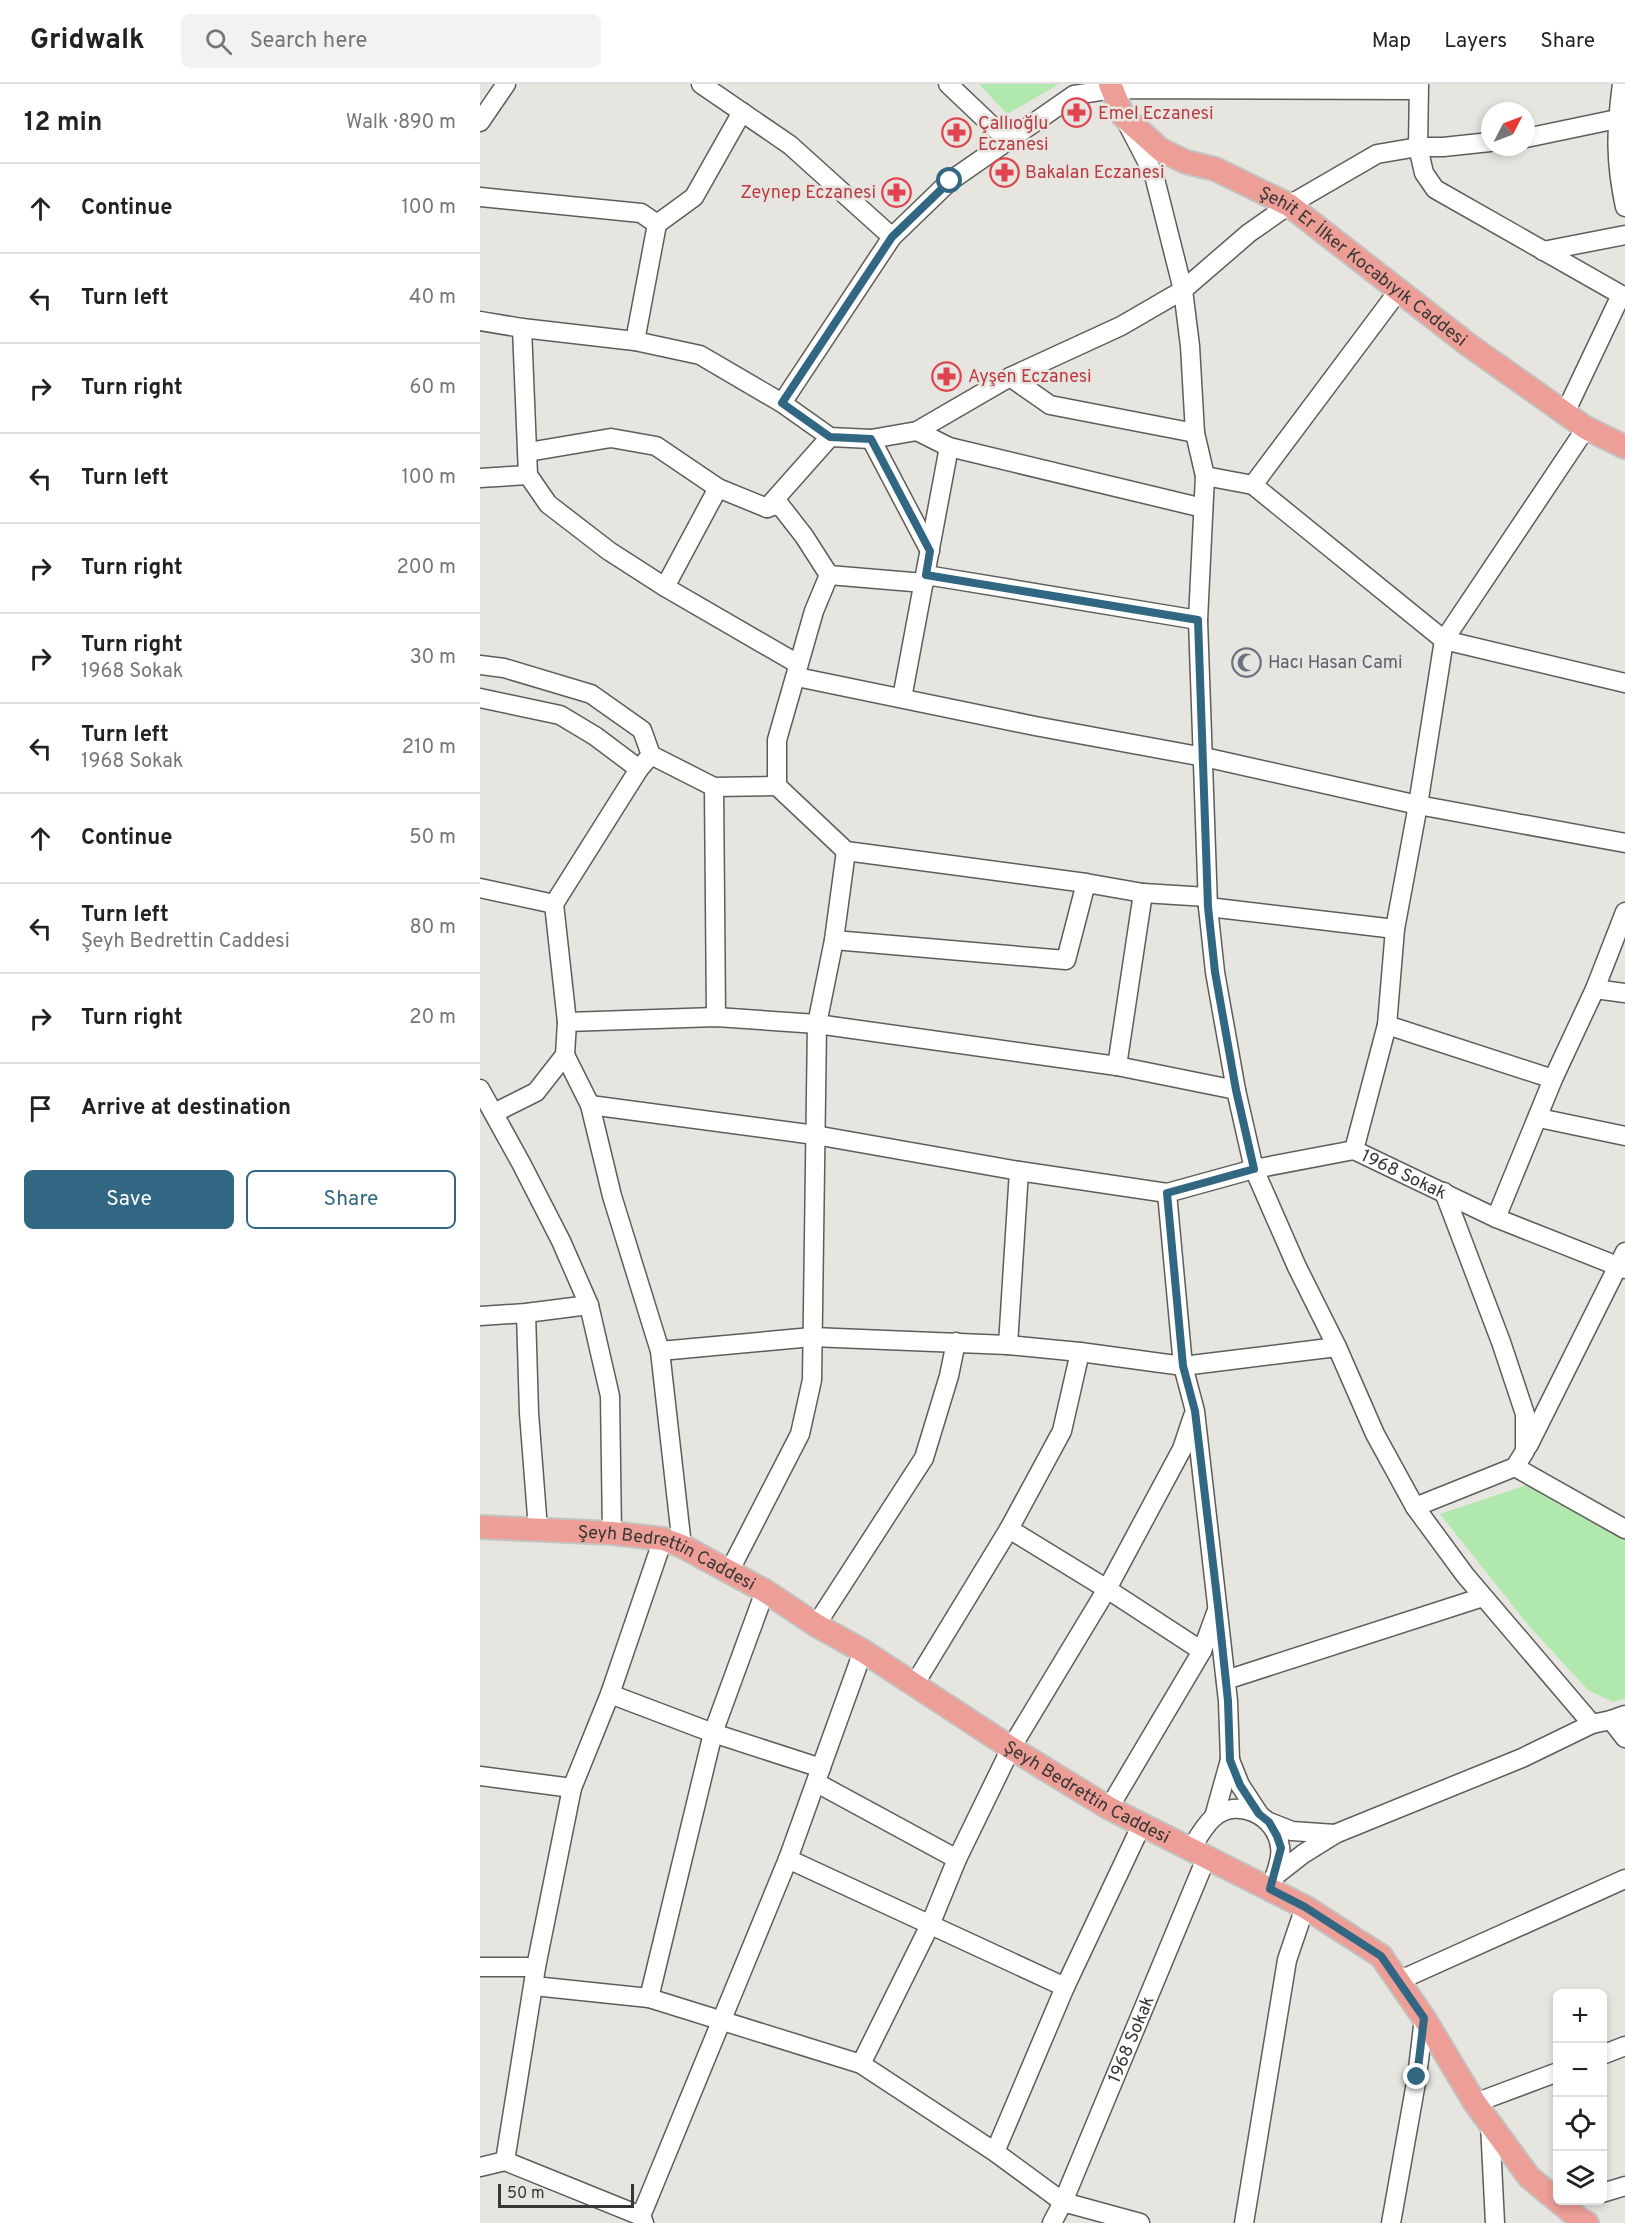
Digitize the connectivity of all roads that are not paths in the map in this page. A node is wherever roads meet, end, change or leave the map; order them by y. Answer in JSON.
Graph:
{"nodes":[{"id":1,"x":506,"y":84,"type":"edge"},
{"id":2,"x":701,"y":84,"type":"edge"},
{"id":3,"x":948,"y":84,"type":"edge"},
{"id":4,"x":1622,"y":84,"type":"edge"},
{"id":5,"x":1112,"y":86,"type":"edge"},
{"id":6,"x":1419,"y":87,"type":"edge"},
{"id":7,"x":742,"y":112,"type":"junction"},
{"id":8,"x":1123,"y":116,"type":"junction"},
{"id":9,"x":1617,"y":119,"type":"junction"},
{"id":10,"x":480,"y":122,"type":"edge"},
{"id":11,"x":1535,"y":136,"type":"edge"},
{"id":12,"x":1008,"y":141,"type":"junction"},
{"id":13,"x":1481,"y":143,"type":"edge"},
{"id":14,"x":1418,"y":147,"type":"junction"},
{"id":15,"x":1623,"y":189,"type":"edge"},
{"id":16,"x":480,"y":197,"type":"edge"},
{"id":17,"x":1288,"y":205,"type":"junction"},
{"id":18,"x":1625,"y":207,"type":"edge"},
{"id":19,"x":657,"y":224,"type":"junction"},
{"id":20,"x":1625,"y":235,"type":"edge"},
{"id":21,"x":892,"y":237,"type":"junction"},
{"id":22,"x":1543,"y":251,"type":"junction"},
{"id":23,"x":1183,"y":290,"type":"junction"},
{"id":24,"x":1399,"y":290,"type":"junction"},
{"id":25,"x":1623,"y":296,"type":"edge"},
{"id":26,"x":480,"y":321,"type":"edge"},
{"id":27,"x":522,"y":328,"type":"junction"},
{"id":28,"x":635,"y":341,"type":"junction"},
{"id":29,"x":1010,"y":377,"type":"junction"},
{"id":30,"x":782,"y":403,"type":"junction"},
{"id":31,"x":1565,"y":413,"type":"junction"},
{"id":32,"x":1586,"y":428,"type":"junction"},
{"id":33,"x":917,"y":431,"type":"junction"},
{"id":34,"x":1195,"y":433,"type":"junction"},
{"id":35,"x":830,"y":437,"type":"junction"},
{"id":36,"x":871,"y":439,"type":"junction"},
{"id":37,"x":949,"y":447,"type":"junction"},
{"id":38,"x":1625,"y":447,"type":"edge"},
{"id":39,"x":528,"y":452,"type":"junction"},
{"id":40,"x":528,"y":475,"type":"junction"},
{"id":41,"x":1205,"y":476,"type":"junction"},
{"id":42,"x":480,"y":478,"type":"edge"},
{"id":43,"x":1253,"y":485,"type":"junction"},
{"id":44,"x":718,"y":488,"type":"junction"},
{"id":45,"x":767,"y":508,"type":"junction"},
{"id":46,"x":1203,"y":508,"type":"junction"},
{"id":47,"x":930,"y":551,"type":"junction"},
{"id":48,"x":829,"y":575,"type":"junction"},
{"id":49,"x":925,"y":579,"type":"junction"},
{"id":50,"x":665,"y":587,"type":"junction"},
{"id":51,"x":1198,"y":620,"type":"junction"},
{"id":52,"x":1444,"y":640,"type":"junction"},
{"id":53,"x":480,"y":665,"type":"edge"},
{"id":54,"x":797,"y":671,"type":"junction"},
{"id":55,"x":1625,"y":683,"type":"edge"},
{"id":56,"x":480,"y":698,"type":"edge"},
{"id":57,"x":902,"y":698,"type":"junction"},
{"id":58,"x":651,"y":754,"type":"junction"},
{"id":59,"x":1204,"y":757,"type":"junction"},
{"id":60,"x":639,"y":769,"type":"junction"},
{"id":61,"x":777,"y":786,"type":"junction"},
{"id":62,"x":714,"y":787,"type":"junction"},
{"id":63,"x":1418,"y":805,"type":"junction"},
{"id":64,"x":1625,"y":843,"type":"edge"},
{"id":65,"x":846,"y":851,"type":"junction"},
{"id":66,"x":1086,"y":883,"type":"junction"},
{"id":67,"x":480,"y":888,"type":"edge"},
{"id":68,"x":1143,"y":893,"type":"junction"},
{"id":69,"x":1208,"y":902,"type":"junction"},
{"id":70,"x":554,"y":904,"type":"junction"},
{"id":71,"x":1625,"y":912,"type":"edge"},
{"id":72,"x":1395,"y":929,"type":"junction"},
{"id":73,"x":834,"y":940,"type":"junction"},
{"id":74,"x":1594,"y":990,"type":"junction"},
{"id":75,"x":1625,"y":993,"type":"edge"},
{"id":76,"x":716,"y":1017,"type":"junction"},
{"id":77,"x":567,"y":1022,"type":"junction"},
{"id":78,"x":817,"y":1024,"type":"junction"},
{"id":79,"x":1387,"y":1025,"type":"junction"},
{"id":80,"x":565,"y":1055,"type":"junction"},
{"id":81,"x":1117,"y":1066,"type":"junction"},
{"id":82,"x":1553,"y":1079,"type":"junction"},
{"id":83,"x":480,"y":1089,"type":"edge"},
{"id":84,"x":1236,"y":1090,"type":"junction"},
{"id":85,"x":590,"y":1105,"type":"junction"},
{"id":86,"x":494,"y":1113,"type":"junction"},
{"id":87,"x":1539,"y":1118,"type":"junction"},
{"id":88,"x":815,"y":1135,"type":"junction"},
{"id":89,"x":1625,"y":1136,"type":"edge"},
{"id":90,"x":1354,"y":1150,"type":"junction"},
{"id":91,"x":1254,"y":1169,"type":"junction"},
{"id":92,"x":1019,"y":1171,"type":"junction"},
{"id":93,"x":1444,"y":1192,"type":"junction"},
{"id":94,"x":1167,"y":1193,"type":"junction"},
{"id":95,"x":1496,"y":1218,"type":"junction"},
{"id":96,"x":1623,"y":1263,"type":"edge"},
{"id":97,"x":589,"y":1305,"type":"junction"},
{"id":98,"x":526,"y":1313,"type":"junction"},
{"id":99,"x":480,"y":1316,"type":"edge"},
{"id":100,"x":812,"y":1337,"type":"junction"},
{"id":101,"x":956,"y":1342,"type":"junction"},
{"id":102,"x":1008,"y":1345,"type":"junction"},
{"id":103,"x":1336,"y":1347,"type":"junction"},
{"id":104,"x":660,"y":1351,"type":"junction"},
{"id":105,"x":1080,"y":1352,"type":"junction"},
{"id":106,"x":1183,"y":1366,"type":"junction"},
{"id":107,"x":1195,"y":1411,"type":"junction"},
{"id":108,"x":1526,"y":1451,"type":"junction"},
{"id":109,"x":1515,"y":1467,"type":"junction"},
{"id":110,"x":1415,"y":1507,"type":"junction"},
{"id":111,"x":480,"y":1527,"type":"edge"},
{"id":112,"x":1009,"y":1528,"type":"junction"},
{"id":113,"x":538,"y":1529,"type":"junction"},
{"id":114,"x":1625,"y":1530,"type":"edge"},
{"id":115,"x":612,"y":1533,"type":"junction"},
{"id":116,"x":672,"y":1543,"type":"junction"},
{"id":117,"x":729,"y":1572,"type":"junction"},
{"id":118,"x":1107,"y":1588,"type":"junction"},
{"id":119,"x":765,"y":1591,"type":"junction"},
{"id":120,"x":1483,"y":1597,"type":"junction"},
{"id":121,"x":1218,"y":1606,"type":"junction"},
{"id":122,"x":816,"y":1625,"type":"junction"},
{"id":123,"x":863,"y":1651,"type":"junction"},
{"id":124,"x":1202,"y":1651,"type":"junction"},
{"id":125,"x":1226,"y":1680,"type":"junction"},
{"id":126,"x":914,"y":1685,"type":"junction"},
{"id":127,"x":610,"y":1694,"type":"junction"},
{"id":128,"x":1618,"y":1718,"type":"edge"},
{"id":129,"x":1592,"y":1724,"type":"junction"},
{"id":130,"x":713,"y":1733,"type":"junction"},
{"id":131,"x":1625,"y":1738,"type":"edge"},
{"id":132,"x":1011,"y":1748,"type":"junction"},
{"id":133,"x":1230,"y":1760,"type":"junction"},
{"id":134,"x":480,"y":1776,"type":"edge"},
{"id":135,"x":819,"y":1776,"type":"junction"},
{"id":136,"x":572,"y":1788,"type":"junction"},
{"id":137,"x":1109,"y":1808,"type":"junction"},
{"id":138,"x":1214,"y":1817,"type":"junction"},
{"id":139,"x":1264,"y":1818,"type":"junction"},
{"id":140,"x":1142,"y":1824,"type":"junction"},
{"id":141,"x":1335,"y":1834,"type":"junction"},
{"id":142,"x":1199,"y":1853,"type":"junction"},
{"id":143,"x":788,"y":1859,"type":"junction"},
{"id":144,"x":957,"y":1859,"type":"junction"},
{"id":145,"x":1625,"y":1879,"type":"edge"},
{"id":146,"x":1272,"y":1882,"type":"junction"},
{"id":147,"x":1305,"y":1907,"type":"junction"},
{"id":148,"x":930,"y":1925,"type":"junction"},
{"id":149,"x":536,"y":1966,"type":"junction"},
{"id":150,"x":480,"y":1967,"type":"edge"},
{"id":151,"x":1398,"y":1981,"type":"junction"},
{"id":152,"x":534,"y":1986,"type":"junction"},
{"id":153,"x":1065,"y":1987,"type":"junction"},
{"id":154,"x":649,"y":1998,"type":"junction"},
{"id":155,"x":1424,"y":2018,"type":"junction"},
{"id":156,"x":720,"y":2021,"type":"junction"},
{"id":157,"x":1625,"y":2046,"type":"edge"},
{"id":158,"x":1607,"y":2053,"type":"edge"},
{"id":159,"x":861,"y":2064,"type":"junction"},
{"id":160,"x":1553,"y":2073,"type":"edge"},
{"id":161,"x":1474,"y":2103,"type":"junction"},
{"id":162,"x":1490,"y":2124,"type":"junction"},
{"id":163,"x":995,"y":2152,"type":"junction"},
{"id":164,"x":505,"y":2161,"type":"junction"},
{"id":165,"x":480,"y":2167,"type":"edge"},
{"id":166,"x":1625,"y":2186,"type":"edge"},
{"id":167,"x":1607,"y":2191,"type":"edge"},
{"id":168,"x":1553,"y":2192,"type":"edge"},
{"id":169,"x":1063,"y":2202,"type":"junction"},
{"id":170,"x":1574,"y":2205,"type":"edge"},
{"id":171,"x":642,"y":2220,"type":"edge"},
{"id":172,"x":1052,"y":2223,"type":"edge"},
{"id":173,"x":1140,"y":2223,"type":"edge"},
{"id":174,"x":1244,"y":2223,"type":"edge"},
{"id":175,"x":1391,"y":2223,"type":"edge"},
{"id":176,"x":1495,"y":2223,"type":"edge"},
{"id":177,"x":1587,"y":2223,"type":"edge"}],
"edges":[{"from":1,"to":10,"type":"street"},
{"from":2,"to":7,"type":"street"},
{"from":3,"to":12,"type":"street"},
{"from":4,"to":9,"type":"street"},
{"from":5,"to":6,"type":"street"},
{"from":5,"to":8,"type":"main road","name":"Şehit Er İlker Kocabıyık Caddesi"},
{"from":5,"to":12,"type":"street"},
{"from":6,"to":14,"type":"street"},
{"from":7,"to":19,"type":"street"},
{"from":7,"to":21,"type":"street"},
{"from":8,"to":17,"type":"main road","name":"Şehit Er İlker Kocabıyık Caddesi"},
{"from":8,"to":23,"type":"street"},
{"from":9,"to":11,"type":"street"},
{"from":9,"to":15,"type":"street"},
{"from":12,"to":21,"type":"street"},
{"from":13,"to":14,"type":"street"},
{"from":14,"to":17,"type":"street"},
{"from":14,"to":22,"type":"street"},
{"from":15,"to":18,"type":"street"},
{"from":16,"to":19,"type":"street"},
{"from":17,"to":23,"type":"street"},
{"from":17,"to":24,"type":"main road","name":"Şehit Er İlker Kocabıyık Caddesi"},
{"from":19,"to":28,"type":"street"},
{"from":20,"to":22,"type":"street"},
{"from":21,"to":30,"type":"street"},
{"from":22,"to":25,"type":"street"},
{"from":23,"to":29,"type":"street"},
{"from":23,"to":34,"type":"street"},
{"from":24,"to":31,"type":"main road","name":"Şehit Er İlker Kocabıyık Caddesi"},
{"from":24,"to":43,"type":"street"},
{"from":25,"to":31,"type":"street"},
{"from":26,"to":27,"type":"street"},
{"from":27,"to":28,"type":"street"},
{"from":27,"to":39,"type":"street"},
{"from":28,"to":30,"type":"street"},
{"from":29,"to":33,"type":"street"},
{"from":29,"to":34,"type":"street"},
{"from":30,"to":35,"type":"street"},
{"from":31,"to":32,"type":"main road","name":"Şehit Er İlker Kocabıyık Caddesi"},
{"from":32,"to":38,"type":"main road","name":"Şehit Er İlker Kocabıyık Caddesi"},
{"from":32,"to":52,"type":"street"},
{"from":33,"to":36,"type":"street"},
{"from":33,"to":37,"type":"street"},
{"from":34,"to":41,"type":"street"},
{"from":35,"to":36,"type":"street"},
{"from":35,"to":45,"type":"street"},
{"from":36,"to":47,"type":"street"},
{"from":37,"to":46,"type":"street"},
{"from":37,"to":47,"type":"street"},
{"from":39,"to":40,"type":"street"},
{"from":39,"to":44,"type":"street"},
{"from":40,"to":42,"type":"street"},
{"from":40,"to":50,"type":"street"},
{"from":41,"to":43,"type":"street"},
{"from":41,"to":46,"type":"street"},
{"from":43,"to":52,"type":"street"},
{"from":44,"to":45,"type":"street"},
{"from":44,"to":50,"type":"street"},
{"from":45,"to":48,"type":"street"},
{"from":46,"to":51,"type":"street"},
{"from":47,"to":49,"type":"street"},
{"from":48,"to":49,"type":"street"},
{"from":48,"to":54,"type":"street"},
{"from":49,"to":51,"type":"street"},
{"from":49,"to":57,"type":"street"},
{"from":50,"to":54,"type":"street"},
{"from":51,"to":59,"type":"street"},
{"from":52,"to":55,"type":"street"},
{"from":52,"to":63,"type":"street"},
{"from":53,"to":58,"type":"street"},
{"from":54,"to":57,"type":"street"},
{"from":54,"to":61,"type":"street"},
{"from":56,"to":60,"type":"street"},
{"from":57,"to":59,"type":"street"},
{"from":58,"to":60,"type":"street"},
{"from":58,"to":62,"type":"street"},
{"from":59,"to":63,"type":"street"},
{"from":59,"to":69,"type":"street"},
{"from":60,"to":70,"type":"street"},
{"from":61,"to":62,"type":"street"},
{"from":61,"to":65,"type":"street"},
{"from":62,"to":76,"type":"street"},
{"from":63,"to":64,"type":"street"},
{"from":63,"to":72,"type":"street"},
{"from":65,"to":66,"type":"street"},
{"from":65,"to":73,"type":"street"},
{"from":66,"to":68,"type":"street"},
{"from":66,"to":73,"type":"street"},
{"from":67,"to":70,"type":"street"},
{"from":68,"to":69,"type":"street"},
{"from":68,"to":81,"type":"street"},
{"from":69,"to":72,"type":"street"},
{"from":69,"to":84,"type":"street"},
{"from":70,"to":77,"type":"street"},
{"from":71,"to":74,"type":"street"},
{"from":72,"to":79,"type":"street"},
{"from":73,"to":78,"type":"street"},
{"from":74,"to":75,"type":"street"},
{"from":74,"to":82,"type":"street"},
{"from":76,"to":77,"type":"street"},
{"from":76,"to":78,"type":"street"},
{"from":77,"to":80,"type":"street"},
{"from":78,"to":81,"type":"street"},
{"from":78,"to":88,"type":"street"},
{"from":79,"to":82,"type":"street"},
{"from":79,"to":90,"type":"street"},
{"from":80,"to":85,"type":"street"},
{"from":80,"to":86,"type":"street"},
{"from":81,"to":84,"type":"street"},
{"from":82,"to":87,"type":"street"},
{"from":83,"to":86,"type":"street"},
{"from":84,"to":91,"type":"street"},
{"from":85,"to":88,"type":"street"},
{"from":85,"to":104,"type":"street"},
{"from":86,"to":97,"type":"street"},
{"from":87,"to":89,"type":"street"},
{"from":87,"to":95,"type":"street"},
{"from":88,"to":92,"type":"street"},
{"from":88,"to":100,"type":"street"},
{"from":90,"to":91,"type":"street","name":"1968 Sokak"},
{"from":90,"to":93,"type":"street","name":"1968 Sokak"},
{"from":91,"to":94,"type":"street","name":"1968 Sokak"},
{"from":91,"to":103,"type":"street"},
{"from":92,"to":94,"type":"street"},
{"from":92,"to":102,"type":"street"},
{"from":93,"to":95,"type":"street","name":"1968 Sokak"},
{"from":93,"to":108,"type":"street"},
{"from":94,"to":106,"type":"street"},
{"from":95,"to":96,"type":"street","name":"1968 Sokak"},
{"from":96,"to":108,"type":"street"},
{"from":97,"to":98,"type":"street"},
{"from":97,"to":115,"type":"street"},
{"from":98,"to":99,"type":"street"},
{"from":98,"to":113,"type":"street"},
{"from":100,"to":101,"type":"street"},
{"from":100,"to":104,"type":"street"},
{"from":100,"to":117,"type":"street"},
{"from":101,"to":102,"type":"street"},
{"from":101,"to":122,"type":"street"},
{"from":102,"to":105,"type":"street"},
{"from":103,"to":106,"type":"street"},
{"from":103,"to":110,"type":"street"},
{"from":104,"to":116,"type":"street"},
{"from":105,"to":106,"type":"street"},
{"from":105,"to":112,"type":"street"},
{"from":106,"to":107,"type":"street"},
{"from":107,"to":118,"type":"street"},
{"from":107,"to":121,"type":"street"},
{"from":108,"to":109,"type":"street"},
{"from":109,"to":110,"type":"street"},
{"from":109,"to":114,"type":"street"},
{"from":110,"to":120,"type":"street"},
{"from":111,"to":113,"type":"main road","name":"Şeyh Bedrettin Caddesi"},
{"from":112,"to":118,"type":"street"},
{"from":112,"to":126,"type":"street"},
{"from":113,"to":115,"type":"main road","name":"Şeyh Bedrettin Caddesi"},
{"from":115,"to":116,"type":"main road","name":"Şeyh Bedrettin Caddesi"},
{"from":116,"to":117,"type":"main road","name":"Şeyh Bedrettin Caddesi"},
{"from":116,"to":127,"type":"street"},
{"from":117,"to":119,"type":"main road","name":"Şeyh Bedrettin Caddesi"},
{"from":118,"to":124,"type":"street"},
{"from":118,"to":132,"type":"street"},
{"from":119,"to":122,"type":"main road","name":"Şeyh Bedrettin Caddesi"},
{"from":119,"to":130,"type":"street"},
{"from":120,"to":125,"type":"street"},
{"from":120,"to":129,"type":"street"},
{"from":121,"to":124,"type":"street"},
{"from":121,"to":125,"type":"street"},
{"from":122,"to":123,"type":"main road","name":"Şeyh Bedrettin Caddesi"},
{"from":123,"to":126,"type":"main road","name":"Şeyh Bedrettin Caddesi"},
{"from":123,"to":135,"type":"street"},
{"from":124,"to":137,"type":"street"},
{"from":125,"to":133,"type":"street"},
{"from":126,"to":132,"type":"main road","name":"Şeyh Bedrettin Caddesi"},
{"from":127,"to":130,"type":"street"},
{"from":127,"to":136,"type":"street"},
{"from":128,"to":129,"type":"street"},
{"from":128,"to":131,"type":"street"},
{"from":129,"to":141,"type":"street"},
{"from":130,"to":135,"type":"street"},
{"from":130,"to":154,"type":"street"},
{"from":132,"to":137,"type":"main road","name":"Şeyh Bedrettin Caddesi"},
{"from":132,"to":144,"type":"street"},
{"from":133,"to":138,"type":"street"},
{"from":133,"to":139,"type":"street"},
{"from":134,"to":136,"type":"street"},
{"from":135,"to":143,"type":"street"},
{"from":135,"to":144,"type":"street"},
{"from":136,"to":149,"type":"street"},
{"from":137,"to":140,"type":"main road","name":"Şeyh Bedrettin Caddesi"},
{"from":138,"to":139,"type":"street"},
{"from":138,"to":142,"type":"street","name":"1968 Sokak"},
{"from":139,"to":141,"type":"street"},
{"from":139,"to":146,"type":"street"},
{"from":140,"to":142,"type":"main road","name":"Şeyh Bedrettin Caddesi"},
{"from":140,"to":153,"type":"street"},
{"from":141,"to":146,"type":"street"},
{"from":142,"to":146,"type":"main road","name":"Şeyh Bedrettin Caddesi"},
{"from":142,"to":169,"type":"street","name":"1968 Sokak"},
{"from":143,"to":148,"type":"street"},
{"from":143,"to":156,"type":"street"},
{"from":144,"to":148,"type":"street"},
{"from":145,"to":151,"type":"street"},
{"from":146,"to":147,"type":"main road","name":"Şeyh Bedrettin Caddesi"},
{"from":147,"to":151,"type":"main road","name":"Şeyh Bedrettin Caddesi"},
{"from":147,"to":174,"type":"street"},
{"from":148,"to":153,"type":"street"},
{"from":148,"to":159,"type":"street"},
{"from":149,"to":150,"type":"street"},
{"from":149,"to":152,"type":"street"},
{"from":151,"to":155,"type":"main road","name":"Şeyh Bedrettin Caddesi"},
{"from":152,"to":154,"type":"street"},
{"from":152,"to":164,"type":"street"},
{"from":153,"to":163,"type":"street"},
{"from":154,"to":156,"type":"street"},
{"from":155,"to":161,"type":"main road","name":"Şeyh Bedrettin Caddesi"},
{"from":155,"to":175,"type":"street"},
{"from":156,"to":159,"type":"street"},
{"from":156,"to":171,"type":"street"},
{"from":157,"to":158,"type":"street"},
{"from":159,"to":163,"type":"street"},
{"from":160,"to":161,"type":"street"},
{"from":161,"to":162,"type":"main road","name":"Şeyh Bedrettin Caddesi"},
{"from":162,"to":168,"type":"main road","name":"Şeyh Bedrettin Caddesi"},
{"from":162,"to":176,"type":"street"},
{"from":163,"to":169,"type":"street"},
{"from":164,"to":165,"type":"street"},
{"from":164,"to":171,"type":"street"},
{"from":166,"to":167,"type":"street"},
{"from":169,"to":172,"type":"street","name":"1968 Sokak"},
{"from":169,"to":173,"type":"street"},
{"from":170,"to":177,"type":"main road","name":"Şeyh Bedrettin Caddesi"}]}
